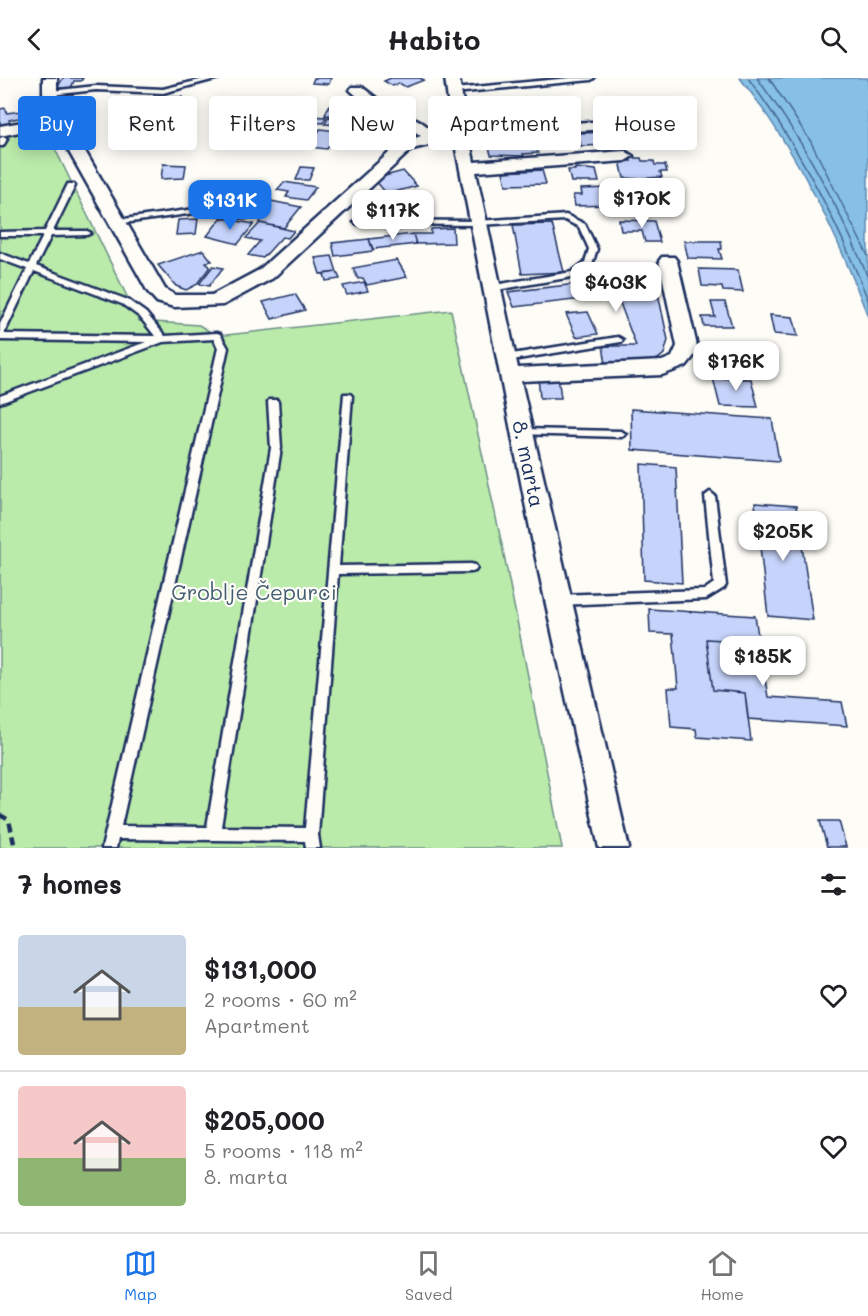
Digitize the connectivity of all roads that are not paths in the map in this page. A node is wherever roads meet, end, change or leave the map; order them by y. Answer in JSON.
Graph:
{"nodes":[{"id":1,"x":216,"y":78,"type":"edge"},
{"id":2,"x":591,"y":78,"type":"edge"},
{"id":3,"x":453,"y":85,"type":"edge"},
{"id":4,"x":50,"y":86,"type":"edge"},
{"id":5,"x":357,"y":90,"type":"dead end"},
{"id":6,"x":18,"y":133,"type":"edge"},
{"id":7,"x":428,"y":134,"type":"edge"},
{"id":8,"x":1,"y":138,"type":"edge"},
{"id":9,"x":428,"y":139,"type":"edge"},
{"id":10,"x":76,"y":150,"type":"edge"},
{"id":11,"x":462,"y":150,"type":"edge"},
{"id":12,"x":625,"y":156,"type":"dead end"},
{"id":13,"x":466,"y":168,"type":"junction"},
{"id":14,"x":71,"y":186,"type":"dead end"},
{"id":15,"x":246,"y":216,"type":"dead end"},
{"id":16,"x":117,"y":222,"type":"junction"},
{"id":17,"x":358,"y":222,"type":"dead end"},
{"id":18,"x":478,"y":223,"type":"junction"},
{"id":19,"x":87,"y":233,"type":"dead end"},
{"id":20,"x":0,"y":234,"type":"edge"},
{"id":21,"x":48,"y":234,"type":"junction"},
{"id":22,"x":0,"y":256,"type":"edge"},
{"id":23,"x":668,"y":261,"type":"dead end"},
{"id":24,"x":31,"y":270,"type":"junction"},
{"id":25,"x":491,"y":288,"type":"junction"},
{"id":26,"x":0,"y":335,"type":"edge"},
{"id":27,"x":162,"y":339,"type":"junction"},
{"id":28,"x":618,"y":340,"type":"dead end"},
{"id":29,"x":508,"y":367,"type":"junction"},
{"id":30,"x":347,"y":396,"type":"dead end"},
{"id":31,"x":0,"y":400,"type":"edge"},
{"id":32,"x":273,"y":402,"type":"dead end"},
{"id":33,"x":521,"y":432,"type":"junction"},
{"id":34,"x":621,"y":434,"type":"dead end"},
{"id":35,"x":710,"y":496,"type":"dead end"},
{"id":36,"x":471,"y":568,"type":"dead end"},
{"id":37,"x":334,"y":570,"type":"junction"},
{"id":38,"x":557,"y":600,"type":"junction"},
{"id":39,"x":113,"y":832,"type":"junction"},
{"id":40,"x":213,"y":833,"type":"junction"},
{"id":41,"x":312,"y":841,"type":"edge"},
{"id":42,"x":109,"y":848,"type":"edge"},
{"id":43,"x":615,"y":848,"type":"edge"}],
"edges":[{"from":1,"to":4,"type":"lane"},
{"from":2,"to":3,"type":"lane"},
{"from":5,"to":7,"type":"street"},
{"from":6,"to":8,"type":"street"},
{"from":9,"to":16,"type":"street"},
{"from":10,"to":16,"type":"street"},
{"from":11,"to":13,"type":"street","name":"8. marta"},
{"from":12,"to":13,"type":"street"},
{"from":13,"to":18,"type":"street","name":"8. marta"},
{"from":14,"to":21,"type":"lane"},
{"from":15,"to":16,"type":"lane"},
{"from":17,"to":18,"type":"lane"},
{"from":18,"to":25,"type":"street","name":"8. marta"},
{"from":18,"to":25,"type":"lane"},
{"from":19,"to":21,"type":"lane"},
{"from":20,"to":21,"type":"lane"},
{"from":21,"to":24,"type":"lane"},
{"from":22,"to":24,"type":"lane"},
{"from":23,"to":29,"type":"street"},
{"from":24,"to":26,"type":"lane"},
{"from":24,"to":27,"type":"lane"},
{"from":25,"to":29,"type":"street","name":"8. marta"},
{"from":26,"to":27,"type":"lane"},
{"from":27,"to":31,"type":"lane"},
{"from":27,"to":39,"type":"lane"},
{"from":28,"to":29,"type":"lane"},
{"from":29,"to":33,"type":"street","name":"8. marta"},
{"from":30,"to":37,"type":"lane"},
{"from":32,"to":40,"type":"lane"},
{"from":33,"to":34,"type":"lane"},
{"from":33,"to":38,"type":"street","name":"8. marta"},
{"from":35,"to":38,"type":"lane"},
{"from":36,"to":37,"type":"lane"},
{"from":37,"to":41,"type":"lane"},
{"from":38,"to":43,"type":"street","name":"8. marta"},
{"from":39,"to":40,"type":"lane"},
{"from":39,"to":42,"type":"lane"},
{"from":40,"to":41,"type":"lane"}]}
